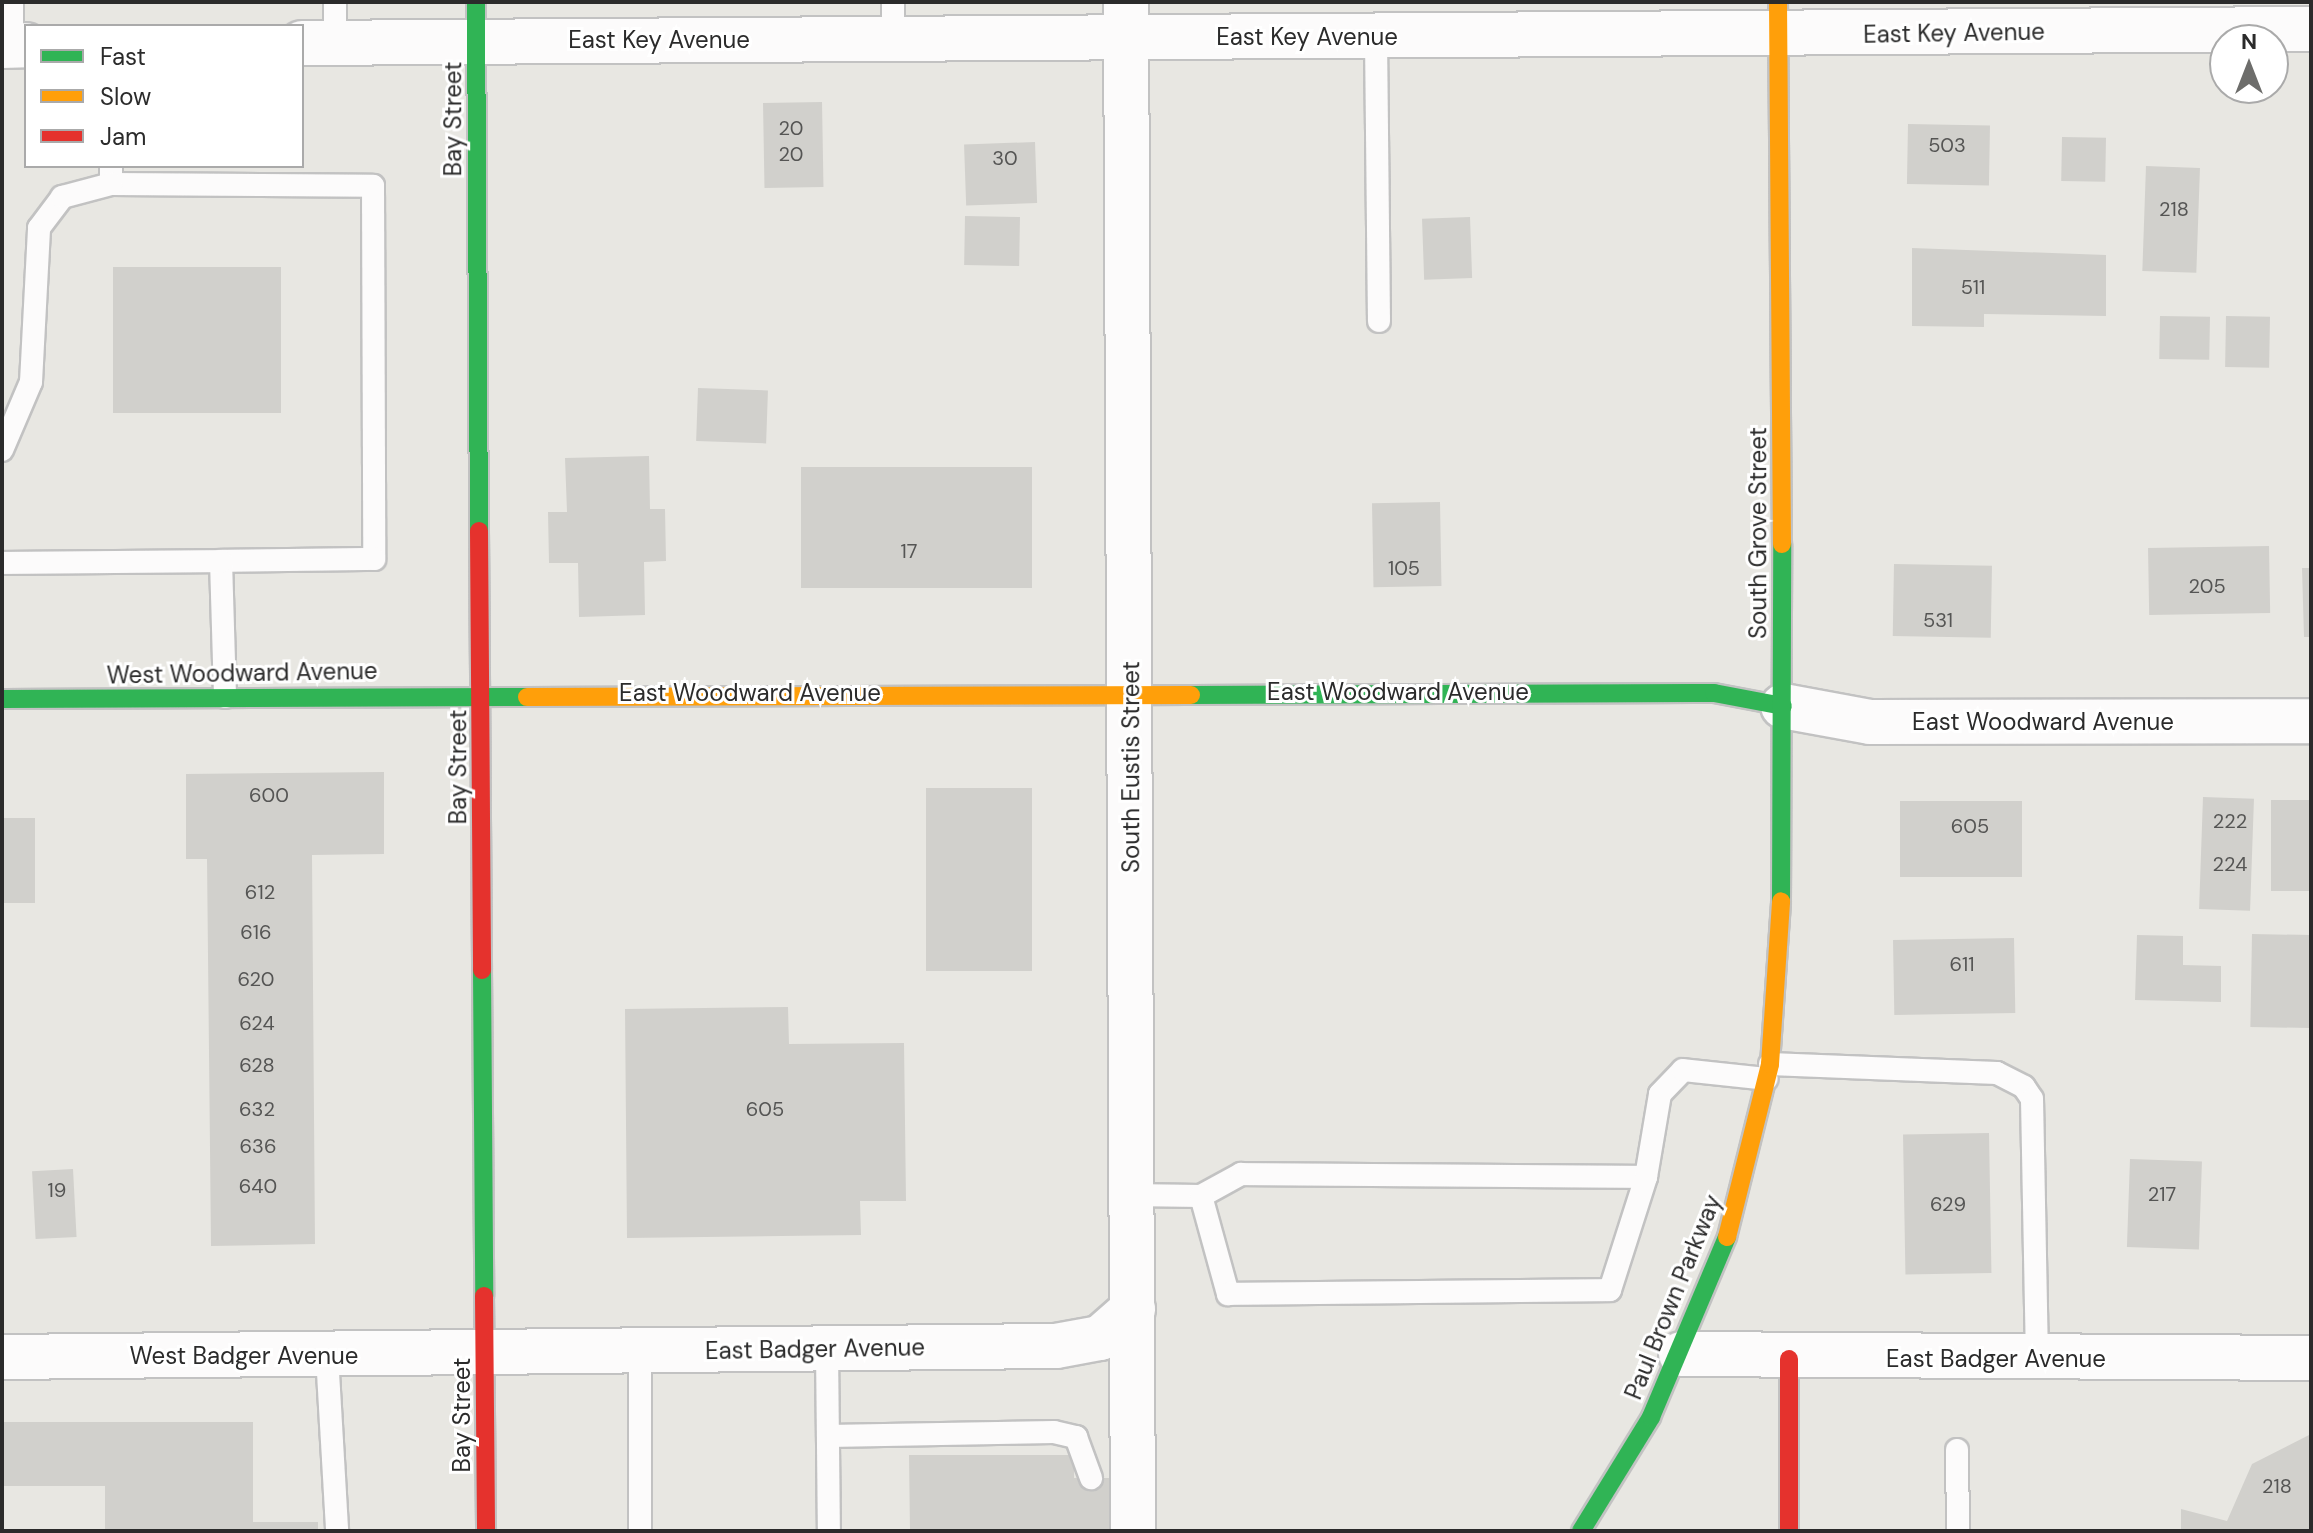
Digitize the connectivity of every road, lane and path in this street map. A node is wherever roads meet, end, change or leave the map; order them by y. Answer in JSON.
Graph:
{"nodes":[{"id":1,"x":12,"y":2,"type":"edge"},
{"id":2,"x":1779,"y":18,"type":"edge"},
{"id":3,"x":893,"y":20,"type":"edge"},
{"id":4,"x":1126,"y":20,"type":"edge"},
{"id":5,"x":476,"y":22,"type":"edge"},
{"id":6,"x":324,"y":29,"type":"edge"},
{"id":7,"x":2311,"y":29,"type":"edge"},
{"id":8,"x":1376,"y":37,"type":"junction"},
{"id":9,"x":13,"y":46,"type":"edge"},
{"id":10,"x":111,"y":175,"type":"edge"},
{"id":11,"x":1379,"y":321,"type":"dead end"},
{"id":12,"x":2,"y":450,"type":"edge"},
{"id":13,"x":221,"y":561,"type":"junction"},
{"id":14,"x":2,"y":563,"type":"edge"},
{"id":15,"x":1131,"y":692,"type":"junction"},
{"id":16,"x":482,"y":694,"type":"junction"},
{"id":17,"x":225,"y":697,"type":"junction"},
{"id":18,"x":2,"y":699,"type":"edge"},
{"id":19,"x":1783,"y":706,"type":"junction"},
{"id":20,"x":2311,"y":721,"type":"edge"},
{"id":21,"x":1769,"y":1072,"type":"junction"},
{"id":22,"x":1646,"y":1177,"type":"junction"},
{"id":23,"x":1130,"y":1195,"type":"junction"},
{"id":24,"x":1201,"y":1196,"type":"junction"},
{"id":25,"x":1133,"y":1309,"type":"junction"},
{"id":26,"x":827,"y":1349,"type":"junction"},
{"id":27,"x":640,"y":1351,"type":"junction"},
{"id":28,"x":485,"y":1354,"type":"junction"},
{"id":29,"x":1681,"y":1354,"type":"junction"},
{"id":30,"x":327,"y":1355,"type":"junction"},
{"id":31,"x":2,"y":1357,"type":"edge"},
{"id":32,"x":2311,"y":1358,"type":"edge"},
{"id":33,"x":1789,"y":1359,"type":"junction"},
{"id":34,"x":2037,"y":1359,"type":"junction"},
{"id":35,"x":828,"y":1436,"type":"junction"},
{"id":36,"x":1957,"y":1450,"type":"dead end"},
{"id":37,"x":1091,"y":1478,"type":"dead end"},
{"id":38,"x":337,"y":1531,"type":"edge"},
{"id":39,"x":486,"y":1531,"type":"edge"},
{"id":40,"x":640,"y":1531,"type":"edge"},
{"id":41,"x":829,"y":1531,"type":"edge"},
{"id":42,"x":1133,"y":1531,"type":"edge"},
{"id":43,"x":1581,"y":1531,"type":"edge"},
{"id":44,"x":1789,"y":1531,"type":"edge"},
{"id":45,"x":1958,"y":1531,"type":"edge"}],
"edges":[{"from":1,"to":9,"type":"lane"},
{"from":2,"to":7,"type":"street","name":"East Key Avenue"},
{"from":2,"to":8,"type":"street","name":"East Key Avenue"},
{"from":2,"to":19,"type":"main road","name":"South Grove Street"},
{"from":3,"to":4,"type":"street","name":"East Key Avenue"},
{"from":3,"to":5,"type":"street","name":"East Key Avenue"},
{"from":4,"to":8,"type":"street","name":"East Key Avenue"},
{"from":4,"to":15,"type":"street","name":"South Eustis Street"},
{"from":5,"to":6,"type":"street","name":"East Key Avenue"},
{"from":5,"to":16,"type":"main road","name":"Bay Street"},
{"from":8,"to":11,"type":"lane"},
{"from":10,"to":12,"type":"lane"},
{"from":10,"to":13,"type":"lane"},
{"from":13,"to":14,"type":"lane"},
{"from":13,"to":17,"type":"lane"},
{"from":15,"to":16,"type":"main road","name":"East Woodward Avenue"},
{"from":15,"to":19,"type":"main road","name":"East Woodward Avenue"},
{"from":15,"to":23,"type":"street","name":"South Eustis Street"},
{"from":16,"to":17,"type":"main road","name":"West Woodward Avenue"},
{"from":16,"to":28,"type":"main road","name":"Bay Street"},
{"from":17,"to":18,"type":"main road","name":"West Woodward Avenue"},
{"from":19,"to":20,"type":"street","name":"East Woodward Avenue"},
{"from":19,"to":21,"type":"main road","name":"South Grove Street"},
{"from":21,"to":22,"type":"lane"},
{"from":21,"to":29,"type":"main road","name":"Paul Brown Parkway"},
{"from":21,"to":34,"type":"lane"},
{"from":22,"to":24,"type":"lane"},
{"from":22,"to":24,"type":"lane"},
{"from":23,"to":24,"type":"lane"},
{"from":23,"to":25,"type":"street","name":"South Eustis Street"},
{"from":25,"to":26,"type":"street","name":"East Badger Avenue"},
{"from":25,"to":42,"type":"street","name":"South Eustis Street"},
{"from":26,"to":27,"type":"street","name":"East Badger Avenue"},
{"from":26,"to":35,"type":"lane"},
{"from":27,"to":28,"type":"street","name":"East Badger Avenue"},
{"from":27,"to":40,"type":"lane"},
{"from":28,"to":30,"type":"street","name":"West Badger Avenue"},
{"from":28,"to":39,"type":"main road","name":"Bay Street"},
{"from":29,"to":33,"type":"street","name":"East Badger Avenue"},
{"from":29,"to":43,"type":"main road","name":"Paul Brown Parkway"},
{"from":30,"to":31,"type":"street","name":"West Badger Avenue"},
{"from":30,"to":38,"type":"lane"},
{"from":32,"to":34,"type":"street","name":"East Badger Avenue"},
{"from":33,"to":34,"type":"street","name":"East Badger Avenue"},
{"from":33,"to":44,"type":"main road"},
{"from":35,"to":37,"type":"lane"},
{"from":35,"to":41,"type":"lane"},
{"from":36,"to":45,"type":"lane"}]}
